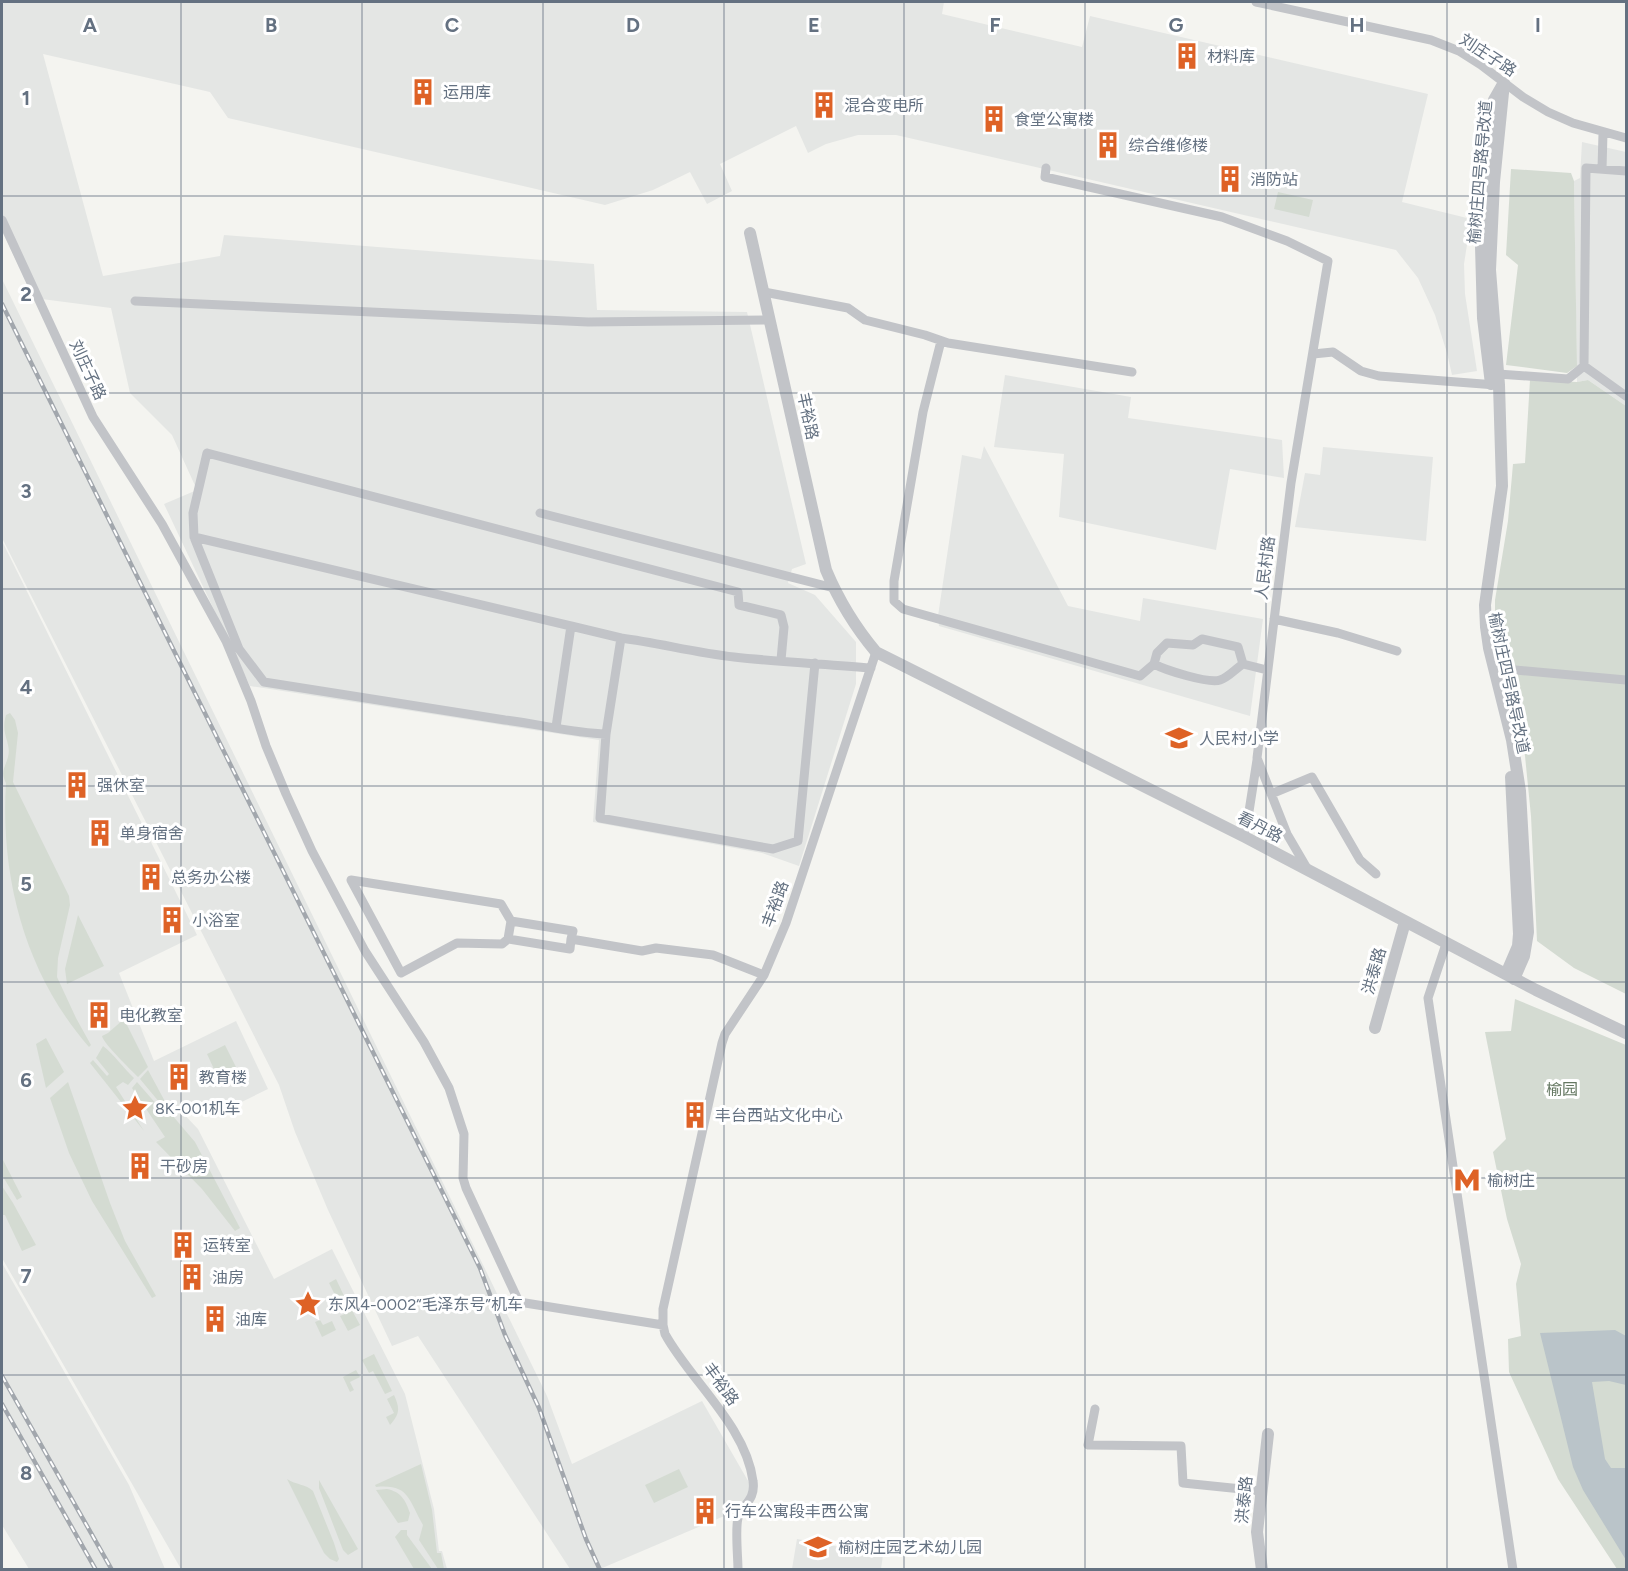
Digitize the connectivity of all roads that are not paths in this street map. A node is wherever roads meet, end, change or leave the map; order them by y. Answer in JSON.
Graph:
{"nodes":[{"id":1,"x":1256,"y":2,"type":"edge"},
{"id":2,"x":1504,"y":83,"type":"junction"},
{"id":3,"x":1603,"y":133,"type":"junction"},
{"id":4,"x":1626,"y":138,"type":"edge"},
{"id":5,"x":1046,"y":168,"type":"dead end"},
{"id":6,"x":1602,"y":169,"type":"junction"},
{"id":7,"x":1626,"y":171,"type":"edge"},
{"id":8,"x":2,"y":220,"type":"edge"},
{"id":9,"x":750,"y":233,"type":"dead end"},
{"id":10,"x":764,"y":292,"type":"junction"},
{"id":11,"x":135,"y":301,"type":"dead end"},
{"id":12,"x":770,"y":320,"type":"junction"},
{"id":13,"x":941,"y":341,"type":"junction"},
{"id":14,"x":1313,"y":354,"type":"junction"},
{"id":15,"x":1584,"y":366,"type":"junction"},
{"id":16,"x":1132,"y":372,"type":"dead end"},
{"id":17,"x":1496,"y":382,"type":"junction"},
{"id":18,"x":1626,"y":396,"type":"edge"},
{"id":19,"x":540,"y":513,"type":"dead end"},
{"id":20,"x":194,"y":537,"type":"junction"},
{"id":21,"x":834,"y":588,"type":"junction"},
{"id":22,"x":1274,"y":619,"type":"junction"},
{"id":23,"x":571,"y":626,"type":"junction"},
{"id":24,"x":621,"y":638,"type":"junction"},
{"id":25,"x":1397,"y":651,"type":"dead end"},
{"id":26,"x":876,"y":652,"type":"junction"},
{"id":27,"x":781,"y":660,"type":"junction"},
{"id":28,"x":815,"y":663,"type":"junction"},
{"id":29,"x":1154,"y":664,"type":"junction"},
{"id":30,"x":1243,"y":664,"type":"junction"},
{"id":31,"x":871,"y":668,"type":"junction"},
{"id":32,"x":1494,"y":668,"type":"junction"},
{"id":33,"x":1268,"y":670,"type":"junction"},
{"id":34,"x":1626,"y":680,"type":"edge"},
{"id":35,"x":556,"y":727,"type":"junction"},
{"id":36,"x":606,"y":734,"type":"junction"},
{"id":37,"x":1257,"y":758,"type":"junction"},
{"id":38,"x":1271,"y":794,"type":"junction"},
{"id":39,"x":1245,"y":837,"type":"junction"},
{"id":40,"x":1308,"y":870,"type":"junction"},
{"id":41,"x":1376,"y":874,"type":"dead end"},
{"id":42,"x":511,"y":921,"type":"junction"},
{"id":43,"x":1405,"y":922,"type":"junction"},
{"id":44,"x":508,"y":939,"type":"junction"},
{"id":45,"x":572,"y":939,"type":"junction"},
{"id":46,"x":1446,"y":944,"type":"junction"},
{"id":47,"x":764,"y":975,"type":"junction"},
{"id":48,"x":1510,"y":976,"type":"junction"},
{"id":49,"x":1375,"y":1028,"type":"dead end"},
{"id":50,"x":1626,"y":1033,"type":"edge"},
{"id":51,"x":663,"y":1325,"type":"junction"},
{"id":52,"x":1095,"y":1410,"type":"dead end"},
{"id":53,"x":1268,"y":1434,"type":"dead end"},
{"id":54,"x":1262,"y":1491,"type":"junction"},
{"id":55,"x":738,"y":1569,"type":"edge"},
{"id":56,"x":1262,"y":1569,"type":"edge"},
{"id":57,"x":1513,"y":1569,"type":"edge"}],
"edges":[{"from":1,"to":2,"type":"street","name":"刘庄子路"},
{"from":2,"to":3,"type":"street","name":"刘庄子路"},
{"from":2,"to":17,"type":"street","name":"榆树庄四号路导改道"},
{"from":3,"to":4,"type":"street","name":"刘庄子路"},
{"from":3,"to":6,"type":"street"},
{"from":5,"to":14,"type":"street","name":"人民村路"},
{"from":6,"to":7,"type":"street"},
{"from":6,"to":15,"type":"street"},
{"from":8,"to":51,"type":"street","name":"刘庄子路"},
{"from":9,"to":10,"type":"street","name":"丰裕路"},
{"from":10,"to":12,"type":"street","name":"丰裕路"},
{"from":10,"to":13,"type":"street"},
{"from":11,"to":12,"type":"street"},
{"from":12,"to":21,"type":"street","name":"丰裕路"},
{"from":13,"to":16,"type":"street"},
{"from":13,"to":29,"type":"street"},
{"from":14,"to":17,"type":"street"},
{"from":14,"to":22,"type":"street","name":"人民村路"},
{"from":15,"to":17,"type":"street"},
{"from":15,"to":18,"type":"street"},
{"from":17,"to":32,"type":"street","name":"榆树庄四号路导改道"},
{"from":17,"to":48,"type":"street","name":"榆树庄四号路导改道"},
{"from":19,"to":21,"type":"street"},
{"from":20,"to":23,"type":"street"},
{"from":20,"to":27,"type":"street"},
{"from":20,"to":35,"type":"street"},
{"from":21,"to":26,"type":"street","name":"丰裕路"},
{"from":22,"to":25,"type":"street"},
{"from":22,"to":33,"type":"street","name":"人民村路"},
{"from":23,"to":24,"type":"street"},
{"from":23,"to":35,"type":"street"},
{"from":24,"to":27,"type":"street"},
{"from":24,"to":36,"type":"street"},
{"from":26,"to":31,"type":"street","name":"丰裕路"},
{"from":26,"to":39,"type":"street","name":"看丹路"},
{"from":27,"to":28,"type":"street"},
{"from":28,"to":31,"type":"street"},
{"from":28,"to":36,"type":"street"},
{"from":29,"to":30,"type":"street"},
{"from":29,"to":30,"type":"street"},
{"from":30,"to":33,"type":"street"},
{"from":31,"to":47,"type":"street","name":"丰裕路"},
{"from":32,"to":34,"type":"street"},
{"from":32,"to":48,"type":"street","name":"榆树庄四号路导改道"},
{"from":33,"to":37,"type":"street","name":"人民村路"},
{"from":35,"to":36,"type":"street"},
{"from":37,"to":38,"type":"street","name":"人民村路"},
{"from":37,"to":39,"type":"street"},
{"from":38,"to":40,"type":"street","name":"人民村路"},
{"from":38,"to":41,"type":"street"},
{"from":39,"to":40,"type":"street","name":"看丹路"},
{"from":40,"to":43,"type":"street","name":"看丹路"},
{"from":42,"to":44,"type":"street"},
{"from":42,"to":44,"type":"street"},
{"from":42,"to":45,"type":"street"},
{"from":43,"to":46,"type":"street","name":"看丹路"},
{"from":43,"to":49,"type":"street","name":"洪泰路"},
{"from":44,"to":45,"type":"street"},
{"from":45,"to":47,"type":"street"},
{"from":46,"to":48,"type":"street","name":"看丹路"},
{"from":46,"to":57,"type":"street"},
{"from":47,"to":51,"type":"street","name":"丰裕路"},
{"from":48,"to":50,"type":"street","name":"看丹路"},
{"from":51,"to":55,"type":"street","name":"丰裕路"},
{"from":52,"to":54,"type":"street"},
{"from":53,"to":54,"type":"street","name":"洪泰路"},
{"from":54,"to":56,"type":"street","name":"洪泰路"}]}
